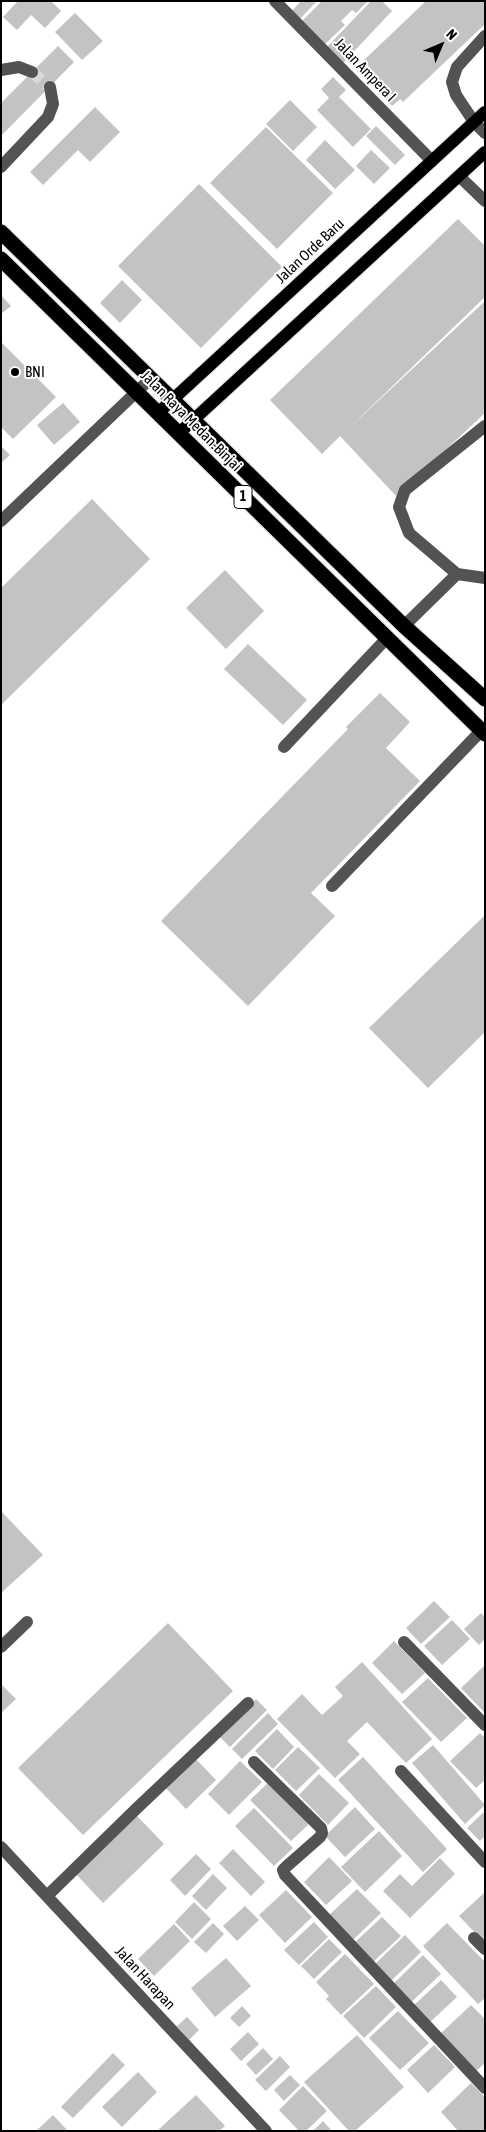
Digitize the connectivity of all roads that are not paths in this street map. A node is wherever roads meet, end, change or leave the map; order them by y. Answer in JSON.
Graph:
{"nodes":[{"id":1,"x":275,"y":1,"type":"edge"},
{"id":2,"x":485,"y":36,"type":"edge"},
{"id":3,"x":1,"y":70,"type":"edge"},
{"id":4,"x":32,"y":72,"type":"tunnel mouth"},
{"id":5,"x":50,"y":88,"type":"dead end"},
{"id":6,"x":485,"y":112,"type":"edge"},
{"id":7,"x":474,"y":122,"type":"junction"},
{"id":8,"x":485,"y":133,"type":"edge"},
{"id":9,"x":485,"y":152,"type":"edge"},
{"id":10,"x":432,"y":161,"type":"junction"},
{"id":11,"x":1,"y":167,"type":"edge"},
{"id":12,"x":459,"y":176,"type":"junction"},
{"id":13,"x":485,"y":201,"type":"edge"},
{"id":14,"x":1,"y":232,"type":"edge"},
{"id":15,"x":3,"y":264,"type":"edge"},
{"id":16,"x":151,"y":378,"type":"junction"},
{"id":17,"x":137,"y":393,"type":"junction"},
{"id":18,"x":173,"y":400,"type":"junction"},
{"id":19,"x":158,"y":413,"type":"junction"},
{"id":20,"x":193,"y":420,"type":"junction"},
{"id":21,"x":485,"y":426,"type":"edge"},
{"id":22,"x":178,"y":434,"type":"junction"},
{"id":23,"x":1,"y":521,"type":"edge"},
{"id":24,"x":457,"y":574,"type":"junction"},
{"id":25,"x":485,"y":578,"type":"edge"},
{"id":26,"x":404,"y":626,"type":"junction"},
{"id":27,"x":387,"y":638,"type":"junction"},
{"id":28,"x":485,"y":699,"type":"edge"},
{"id":29,"x":483,"y":732,"type":"edge"},
{"id":30,"x":284,"y":747,"type":"dead end"},
{"id":31,"x":332,"y":886,"type":"dead end"},
{"id":32,"x":27,"y":1622,"type":"dead end"},
{"id":33,"x":404,"y":1642,"type":"dead end"},
{"id":34,"x":1,"y":1646,"type":"edge"},
{"id":35,"x":248,"y":1702,"type":"dead end"},
{"id":36,"x":485,"y":1725,"type":"edge"},
{"id":37,"x":254,"y":1762,"type":"dead end"},
{"id":38,"x":401,"y":1771,"type":"dead end"},
{"id":39,"x":1,"y":1847,"type":"edge"},
{"id":40,"x":485,"y":1862,"type":"edge"},
{"id":41,"x":47,"y":1896,"type":"junction"},
{"id":42,"x":474,"y":1938,"type":"dead end"},
{"id":43,"x":485,"y":1950,"type":"edge"},
{"id":44,"x":485,"y":2088,"type":"edge"},
{"id":45,"x":266,"y":2131,"type":"edge"}],
"edges":[{"from":1,"to":10,"type":"street","name":"Jalan Ampera I"},
{"from":2,"to":7,"type":"street"},
{"from":3,"to":4,"type":"street"},
{"from":5,"to":11,"type":"street"},
{"from":6,"to":7,"type":"main road","name":"Jalan Orde Baru"},
{"from":7,"to":8,"type":"street"},
{"from":7,"to":10,"type":"main road","name":"Jalan Orde Baru"},
{"from":9,"to":12,"type":"main road"},
{"from":10,"to":18,"type":"main road","name":"Jalan Orde Baru"},
{"from":12,"to":13,"type":"street"},
{"from":12,"to":20,"type":"main road"},
{"from":14,"to":16,"type":"highway","name":"Jalan Raya Medan-Binjai","number":"1"},
{"from":15,"to":17,"type":"highway","name":"Jalan Raya Medan-Binjai","number":"1"},
{"from":16,"to":17,"type":"street"},
{"from":16,"to":18,"type":"highway","name":"Jalan Raya Medan-Binjai","number":"1"},
{"from":17,"to":19,"type":"highway","name":"Jalan Raya Medan-Binjai","number":"1"},
{"from":17,"to":23,"type":"street"},
{"from":18,"to":19,"type":"main road","name":"Jalan Orde Baru"},
{"from":18,"to":20,"type":"highway","name":"Jalan Raya Medan-Binjai","number":"1"},
{"from":19,"to":22,"type":"highway","name":"Jalan Raya Medan-Binjai","number":"1"},
{"from":20,"to":22,"type":"main road"},
{"from":20,"to":26,"type":"highway","name":"Jalan Raya Medan-Binjai","number":"1"},
{"from":21,"to":24,"type":"street"},
{"from":22,"to":27,"type":"highway","name":"Jalan Raya Medan-Binjai","number":"1"},
{"from":24,"to":25,"type":"street"},
{"from":24,"to":26,"type":"street"},
{"from":26,"to":28,"type":"highway","name":"Jalan Raya Medan-Binjai","number":"1"},
{"from":27,"to":29,"type":"highway","name":"Jalan Raya Medan-Binjai","number":"1"},
{"from":27,"to":30,"type":"street"},
{"from":29,"to":31,"type":"street"},
{"from":32,"to":34,"type":"street"},
{"from":33,"to":36,"type":"street"},
{"from":35,"to":41,"type":"street"},
{"from":37,"to":44,"type":"street"},
{"from":38,"to":40,"type":"street"},
{"from":39,"to":41,"type":"street","name":"Jalan Harapan"},
{"from":41,"to":45,"type":"street","name":"Jalan Harapan"},
{"from":42,"to":43,"type":"street"}]}
